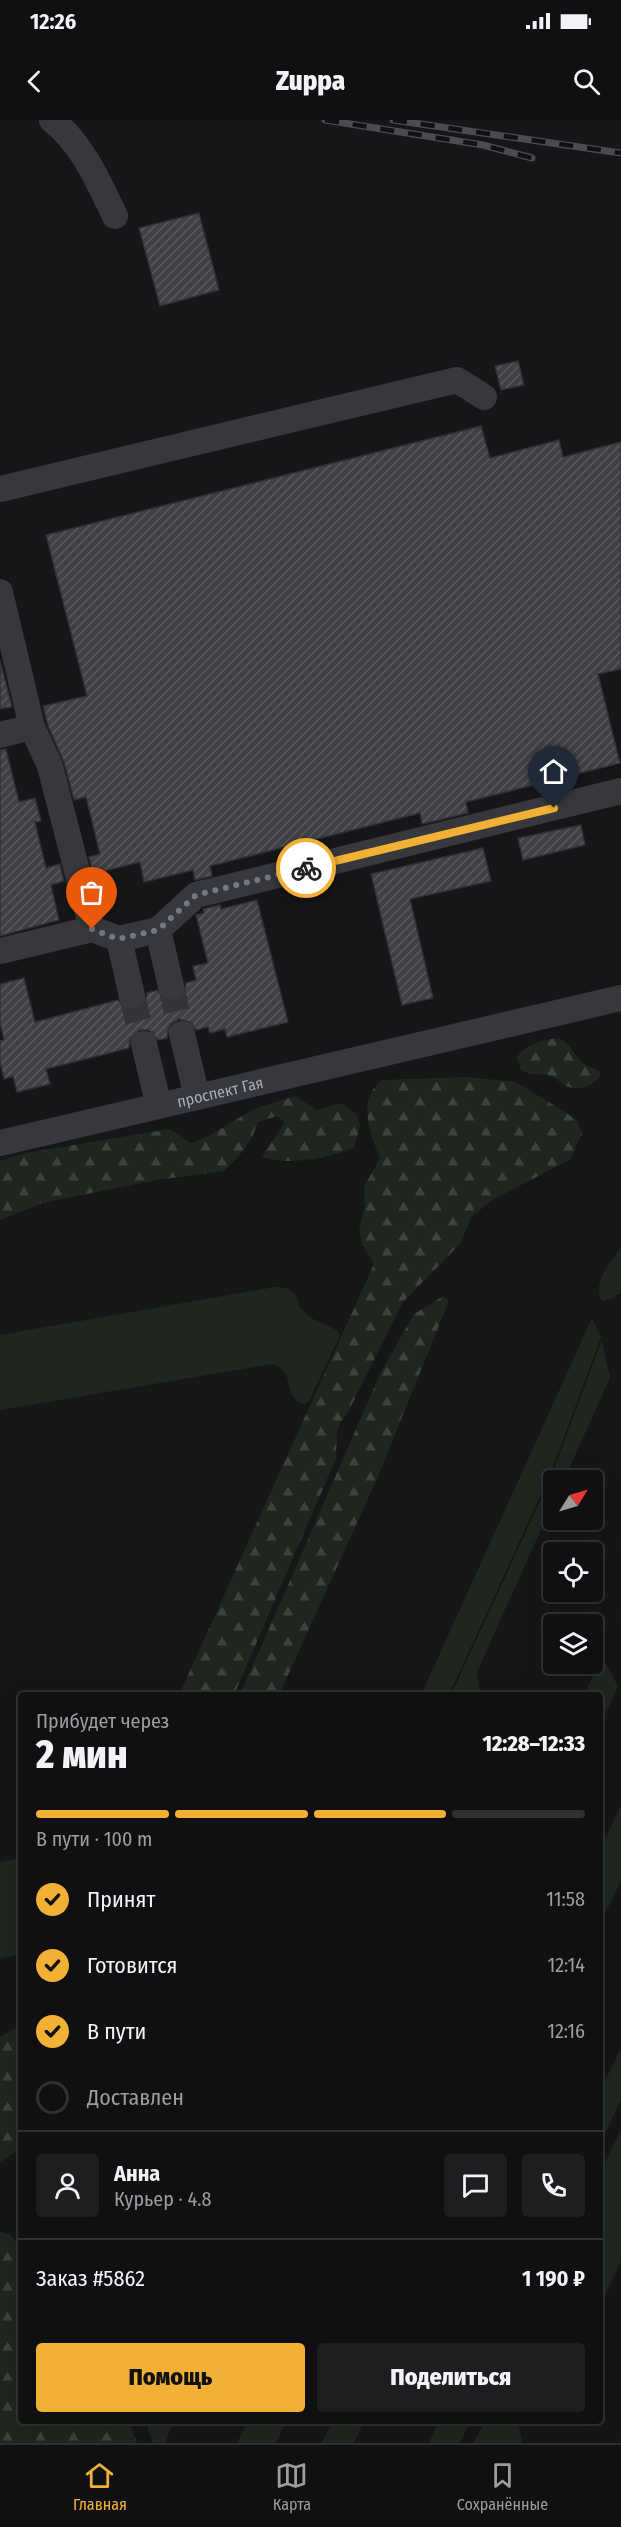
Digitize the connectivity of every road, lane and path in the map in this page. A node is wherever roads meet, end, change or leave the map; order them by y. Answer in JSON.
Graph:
{"nodes":[{"id":1,"x":52,"y":120,"type":"edge"},
{"id":2,"x":116,"y":216,"type":"dead end"},
{"id":3,"x":484,"y":397,"type":"dead end"},
{"id":4,"x":0,"y":489,"type":"edge"},
{"id":5,"x":0,"y":592,"type":"edge"},
{"id":6,"x":32,"y":727,"type":"junction"},
{"id":7,"x":0,"y":735,"type":"edge"},
{"id":8,"x":621,"y":791,"type":"edge"},
{"id":9,"x":92,"y":929,"type":"junction"},
{"id":10,"x":158,"y":930,"type":"junction"},
{"id":11,"x":118,"y":939,"type":"junction"},
{"id":12,"x":0,"y":951,"type":"edge"},
{"id":13,"x":171,"y":986,"type":"tunnel mouth"},
{"id":14,"x":132,"y":996,"type":"tunnel mouth"},
{"id":15,"x":621,"y":998,"type":"edge"},
{"id":16,"x":182,"y":1034,"type":"tunnel mouth"},
{"id":17,"x":144,"y":1044,"type":"tunnel mouth"},
{"id":18,"x":197,"y":1096,"type":"junction"},
{"id":19,"x":159,"y":1106,"type":"junction"},
{"id":20,"x":0,"y":1143,"type":"edge"}],
"edges":[{"from":1,"to":2,"type":"street"},
{"from":3,"to":4,"type":"street"},
{"from":5,"to":6,"type":"street"},
{"from":6,"to":7,"type":"street"},
{"from":6,"to":9,"type":"street"},
{"from":8,"to":10,"type":"street"},
{"from":9,"to":11,"type":"street"},
{"from":9,"to":12,"type":"street"},
{"from":10,"to":11,"type":"street"},
{"from":10,"to":13,"type":"street"},
{"from":11,"to":14,"type":"street"},
{"from":15,"to":18,"type":"street","name":"проспект Гая"},
{"from":16,"to":18,"type":"street"},
{"from":17,"to":19,"type":"street"},
{"from":18,"to":19,"type":"street","name":"проспект Гая"},
{"from":19,"to":20,"type":"street","name":"проспект Гая"}]}
